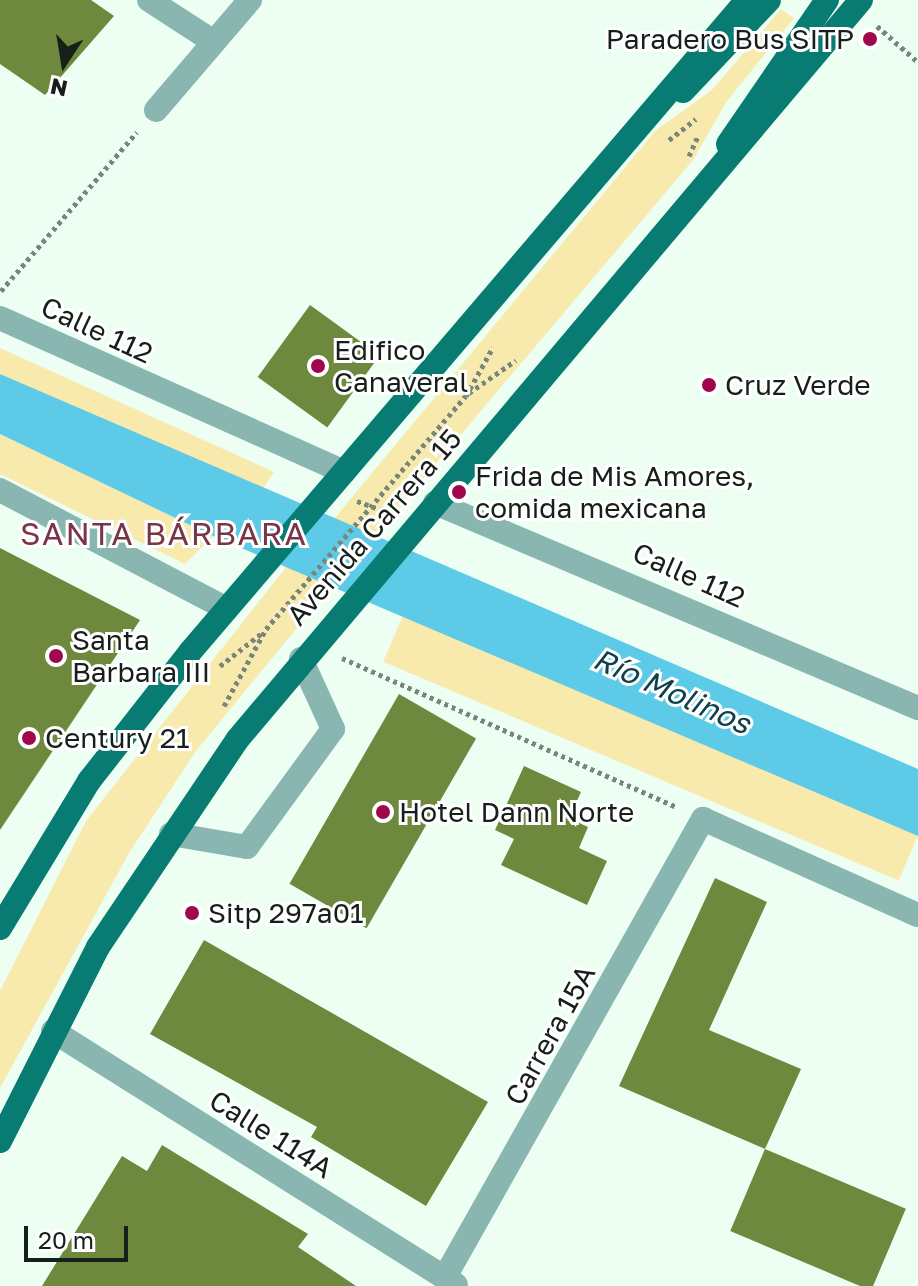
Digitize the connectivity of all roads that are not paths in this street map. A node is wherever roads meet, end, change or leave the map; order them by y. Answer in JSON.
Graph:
{"nodes":[{"id":1,"x":149,"y":0,"type":"edge"},
{"id":2,"x":250,"y":0,"type":"edge"},
{"id":3,"x":747,"y":0,"type":"edge"},
{"id":4,"x":769,"y":0,"type":"edge"},
{"id":5,"x":827,"y":0,"type":"edge"},
{"id":6,"x":867,"y":11,"type":"edge"},
{"id":7,"x":214,"y":42,"type":"junction"},
{"id":8,"x":156,"y":110,"type":"road end"},
{"id":9,"x":653,"y":110,"type":"junction"},
{"id":10,"x":721,"y":165,"type":"junction"},
{"id":11,"x":0,"y":318,"type":"edge"},
{"id":12,"x":344,"y":472,"type":"junction"},
{"id":13,"x":0,"y":490,"type":"edge"},
{"id":14,"x":435,"y":503,"type":"junction"},
{"id":15,"x":235,"y":600,"type":"junction"},
{"id":16,"x":313,"y":644,"type":"junction"},
{"id":17,"x":918,"y":708,"type":"edge"},
{"id":18,"x":171,"y":834,"type":"junction"},
{"id":19,"x":918,"y":915,"type":"edge"},
{"id":20,"x":0,"y":928,"type":"edge"},
{"id":21,"x":53,"y":1031,"type":"junction"},
{"id":22,"x":0,"y":1141,"type":"edge"},
{"id":23,"x":451,"y":1282,"type":"edge"}],
"edges":[{"from":1,"to":7,"type":"street"},
{"from":2,"to":7,"type":"street"},
{"from":3,"to":9,"type":"main road","name":"Avenida Carrera 15"},
{"from":4,"to":9,"type":"main road"},
{"from":5,"to":10,"type":"main road"},
{"from":6,"to":10,"type":"main road","name":"Avenida Carrera 15"},
{"from":7,"to":8,"type":"street"},
{"from":9,"to":12,"type":"main road","name":"Avenida Carrera 15"},
{"from":10,"to":14,"type":"main road","name":"Avenida Carrera 15"},
{"from":11,"to":12,"type":"street","name":"Calle 112"},
{"from":12,"to":15,"type":"main road","name":"Avenida Carrera 15"},
{"from":13,"to":15,"type":"street"},
{"from":14,"to":16,"type":"main road","name":"Avenida Carrera 15"},
{"from":14,"to":17,"type":"street","name":"Calle 112"},
{"from":15,"to":20,"type":"main road","name":"Avenida Carrera 15"},
{"from":16,"to":18,"type":"main road","name":"Avenida Carrera 15"},
{"from":16,"to":18,"type":"street"},
{"from":18,"to":21,"type":"main road","name":"Avenida Carrera 15"},
{"from":19,"to":23,"type":"street","name":"Carrera 15A"},
{"from":21,"to":22,"type":"main road","name":"Avenida Carrera 15"},
{"from":21,"to":23,"type":"street","name":"Calle 114A"}]}
